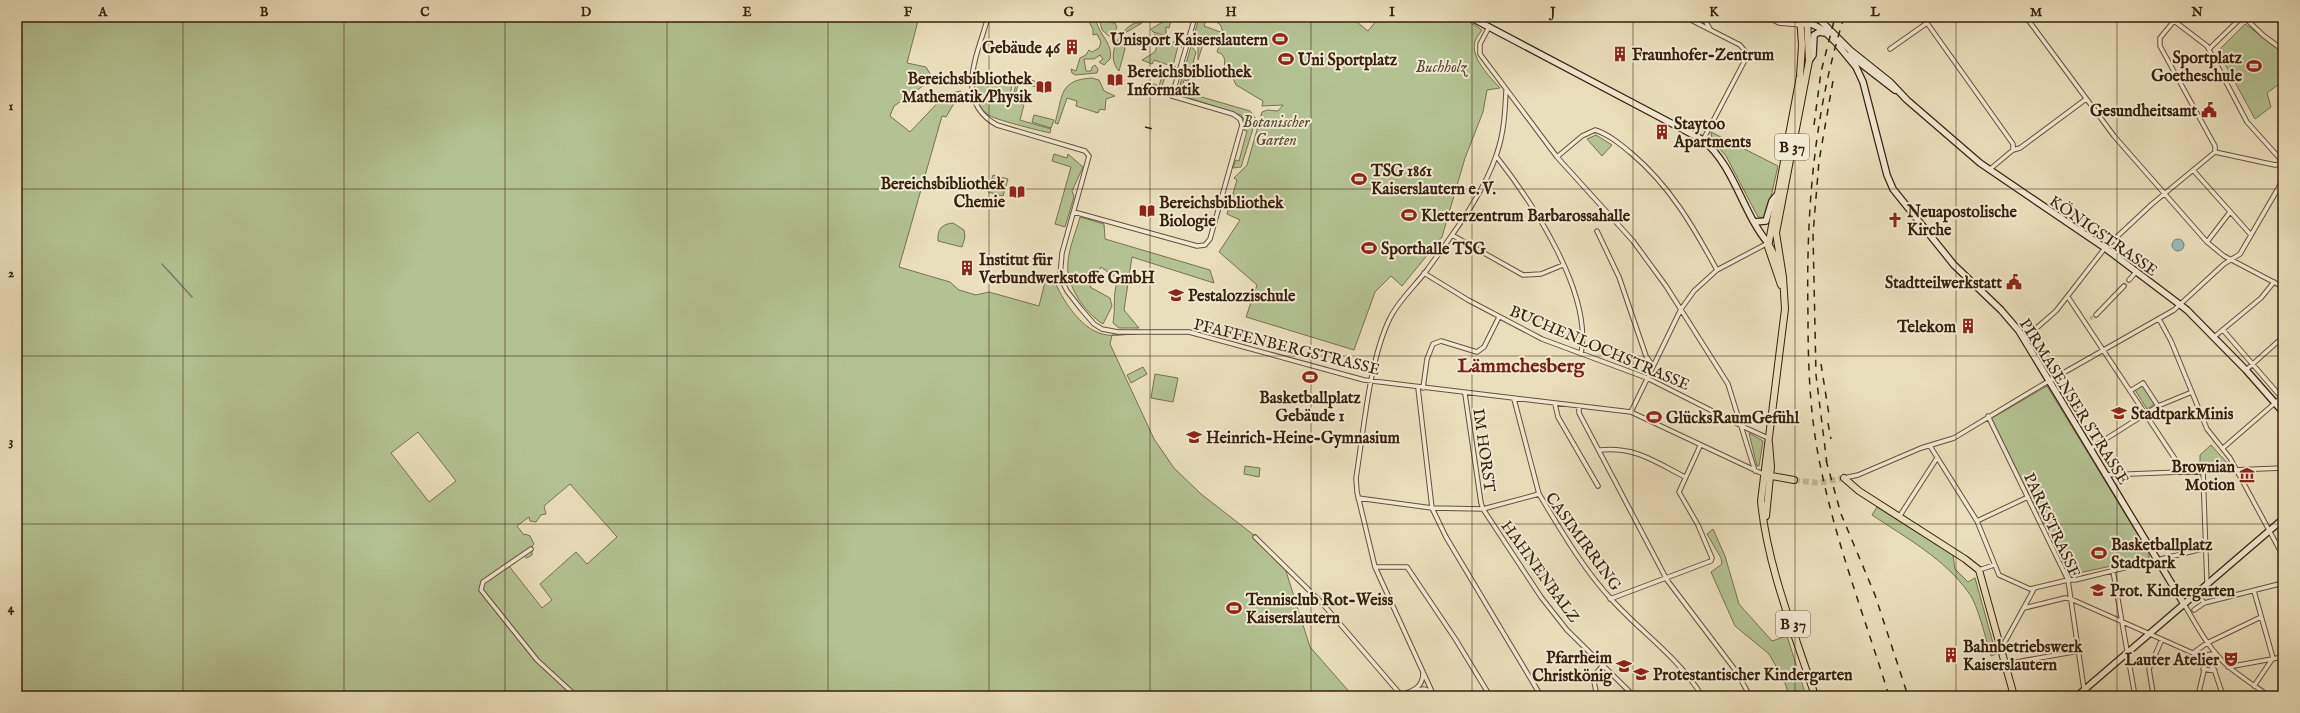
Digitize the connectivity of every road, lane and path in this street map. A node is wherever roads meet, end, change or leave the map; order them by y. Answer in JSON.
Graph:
{"nodes":[{"id":1,"x":988,"y":17,"type":"edge"},
{"id":2,"x":1195,"y":17,"type":"edge"},
{"id":3,"x":1470,"y":17,"type":"edge"},
{"id":4,"x":1685,"y":17,"type":"edge"},
{"id":5,"x":1703,"y":17,"type":"edge"},
{"id":6,"x":1769,"y":17,"type":"edge"},
{"id":7,"x":1787,"y":17,"type":"edge"},
{"id":8,"x":1801,"y":17,"type":"edge"},
{"id":9,"x":1813,"y":17,"type":"edge"},
{"id":10,"x":2026,"y":17,"type":"edge"},
{"id":11,"x":2170,"y":17,"type":"edge"},
{"id":12,"x":2243,"y":17,"type":"edge"},
{"id":13,"x":1781,"y":19,"type":"junction"},
{"id":14,"x":1808,"y":20,"type":"edge"},
{"id":15,"x":2174,"y":21,"type":"junction"},
{"id":16,"x":1801,"y":25,"type":"junction"},
{"id":17,"x":1489,"y":27,"type":"junction"},
{"id":18,"x":1710,"y":30,"type":"junction"},
{"id":19,"x":1826,"y":33,"type":"junction"},
{"id":20,"x":1837,"y":44,"type":"junction"},
{"id":21,"x":1890,"y":49,"type":"dead end"},
{"id":22,"x":2209,"y":49,"type":"junction"},
{"id":23,"x":2283,"y":50,"type":"edge"},
{"id":24,"x":1809,"y":61,"type":"junction"},
{"id":25,"x":1870,"y":67,"type":"junction"},
{"id":26,"x":1863,"y":82,"type":"junction"},
{"id":27,"x":1506,"y":91,"type":"junction"},
{"id":28,"x":2086,"y":99,"type":"junction"},
{"id":29,"x":1703,"y":140,"type":"junction"},
{"id":30,"x":2013,"y":150,"type":"junction"},
{"id":31,"x":2215,"y":152,"type":"junction"},
{"id":32,"x":1496,"y":156,"type":"junction"},
{"id":33,"x":1557,"y":157,"type":"junction"},
{"id":34,"x":2283,"y":163,"type":"edge"},
{"id":35,"x":1989,"y":170,"type":"junction"},
{"id":36,"x":2193,"y":170,"type":"junction"},
{"id":37,"x":2283,"y":180,"type":"edge"},
{"id":38,"x":2165,"y":193,"type":"junction"},
{"id":39,"x":1777,"y":195,"type":"junction"},
{"id":40,"x":1074,"y":212,"type":"junction"},
{"id":41,"x":2230,"y":212,"type":"junction"},
{"id":42,"x":1754,"y":222,"type":"junction"},
{"id":43,"x":1597,"y":231,"type":"dead end"},
{"id":44,"x":1776,"y":233,"type":"junction"},
{"id":45,"x":1452,"y":235,"type":"junction"},
{"id":46,"x":2251,"y":236,"type":"junction"},
{"id":47,"x":2207,"y":242,"type":"junction"},
{"id":48,"x":1768,"y":243,"type":"junction"},
{"id":49,"x":2105,"y":248,"type":"junction"},
{"id":50,"x":2232,"y":260,"type":"junction"},
{"id":51,"x":1563,"y":265,"type":"junction"},
{"id":52,"x":1717,"y":270,"type":"junction"},
{"id":53,"x":2136,"y":272,"type":"junction"},
{"id":54,"x":1424,"y":273,"type":"junction"},
{"id":55,"x":1783,"y":274,"type":"junction"},
{"id":56,"x":2129,"y":280,"type":"tunnel mouth"},
{"id":57,"x":2274,"y":282,"type":"junction"},
{"id":58,"x":2124,"y":286,"type":"tunnel mouth"},
{"id":59,"x":2283,"y":287,"type":"edge"},
{"id":60,"x":2068,"y":297,"type":"junction"},
{"id":61,"x":1784,"y":298,"type":"junction"},
{"id":62,"x":2181,"y":305,"type":"junction"},
{"id":63,"x":1681,"y":309,"type":"junction"},
{"id":64,"x":2096,"y":315,"type":"tunnel mouth"},
{"id":65,"x":1500,"y":317,"type":"junction"},
{"id":66,"x":2090,"y":319,"type":"tunnel mouth"},
{"id":67,"x":2159,"y":319,"type":"junction"},
{"id":68,"x":2086,"y":322,"type":"junction"},
{"id":69,"x":2222,"y":330,"type":"junction"},
{"id":70,"x":2283,"y":337,"type":"edge"},
{"id":71,"x":2214,"y":338,"type":"junction"},
{"id":72,"x":2024,"y":339,"type":"junction"},
{"id":73,"x":2104,"y":351,"type":"junction"},
{"id":74,"x":1581,"y":354,"type":"junction"},
{"id":75,"x":2252,"y":364,"type":"junction"},
{"id":76,"x":1653,"y":366,"type":"junction"},
{"id":77,"x":2246,"y":370,"type":"junction"},
{"id":78,"x":1647,"y":378,"type":"junction"},
{"id":79,"x":1372,"y":381,"type":"junction"},
{"id":80,"x":2049,"y":381,"type":"junction"},
{"id":81,"x":1420,"y":388,"type":"junction"},
{"id":82,"x":2130,"y":391,"type":"junction"},
{"id":83,"x":2192,"y":392,"type":"junction"},
{"id":84,"x":1465,"y":394,"type":"junction"},
{"id":85,"x":2282,"y":397,"type":"edge"},
{"id":86,"x":1514,"y":400,"type":"junction"},
{"id":87,"x":2275,"y":403,"type":"junction"},
{"id":88,"x":1555,"y":404,"type":"junction"},
{"id":89,"x":1578,"y":406,"type":"junction"},
{"id":90,"x":2158,"y":406,"type":"junction"},
{"id":91,"x":1631,"y":412,"type":"junction"},
{"id":92,"x":2283,"y":412,"type":"edge"},
{"id":93,"x":2145,"y":414,"type":"junction"},
{"id":94,"x":1988,"y":416,"type":"junction"},
{"id":95,"x":1741,"y":425,"type":"junction"},
{"id":96,"x":1768,"y":438,"type":"junction"},
{"id":97,"x":1700,"y":446,"type":"junction"},
{"id":98,"x":1930,"y":446,"type":"junction"},
{"id":99,"x":2223,"y":448,"type":"junction"},
{"id":100,"x":1600,"y":450,"type":"junction"},
{"id":101,"x":2090,"y":450,"type":"junction"},
{"id":102,"x":1937,"y":458,"type":"junction"},
{"id":103,"x":1751,"y":461,"type":"junction"},
{"id":104,"x":1743,"y":466,"type":"junction"},
{"id":105,"x":2283,"y":468,"type":"edge"},
{"id":106,"x":2237,"y":469,"type":"junction"},
{"id":107,"x":2183,"y":471,"type":"junction"},
{"id":108,"x":2203,"y":471,"type":"junction"},
{"id":109,"x":1763,"y":474,"type":"junction"},
{"id":110,"x":2105,"y":475,"type":"junction"},
{"id":111,"x":1685,"y":478,"type":"junction"},
{"id":112,"x":1844,"y":478,"type":"joint"},
{"id":113,"x":1794,"y":480,"type":"tunnel mouth"},
{"id":114,"x":1598,"y":486,"type":"dead end"},
{"id":115,"x":1540,"y":494,"type":"junction"},
{"id":116,"x":2028,"y":497,"type":"junction"},
{"id":117,"x":1358,"y":498,"type":"junction"},
{"id":118,"x":1432,"y":508,"type":"junction"},
{"id":119,"x":1483,"y":509,"type":"junction"},
{"id":120,"x":1900,"y":517,"type":"junction"},
{"id":121,"x":2283,"y":519,"type":"edge"},
{"id":122,"x":1977,"y":521,"type":"junction"},
{"id":123,"x":2269,"y":530,"type":"junction"},
{"id":124,"x":1255,"y":537,"type":"dead end"},
{"id":125,"x":2206,"y":548,"type":"junction"},
{"id":126,"x":531,"y":549,"type":"dead end"},
{"id":127,"x":2283,"y":556,"type":"edge"},
{"id":128,"x":2157,"y":560,"type":"junction"},
{"id":129,"x":1994,"y":565,"type":"junction"},
{"id":130,"x":1375,"y":567,"type":"junction"},
{"id":131,"x":1979,"y":570,"type":"junction"},
{"id":132,"x":2113,"y":571,"type":"junction"},
{"id":133,"x":1666,"y":577,"type":"junction"},
{"id":134,"x":2068,"y":580,"type":"junction"},
{"id":135,"x":2283,"y":583,"type":"edge"},
{"id":136,"x":2207,"y":584,"type":"junction"},
{"id":137,"x":2034,"y":589,"type":"junction"},
{"id":138,"x":2254,"y":591,"type":"junction"},
{"id":139,"x":2197,"y":593,"type":"junction"},
{"id":140,"x":2071,"y":598,"type":"junction"},
{"id":141,"x":1610,"y":599,"type":"junction"},
{"id":142,"x":2184,"y":604,"type":"junction"},
{"id":143,"x":2204,"y":604,"type":"junction"},
{"id":144,"x":2024,"y":608,"type":"junction"},
{"id":145,"x":2194,"y":610,"type":"dead end"},
{"id":146,"x":2261,"y":617,"type":"junction"},
{"id":147,"x":2122,"y":621,"type":"junction"},
{"id":148,"x":2149,"y":633,"type":"junction"},
{"id":149,"x":2162,"y":639,"type":"junction"},
{"id":150,"x":2207,"y":643,"type":"junction"},
{"id":151,"x":2001,"y":650,"type":"junction"},
{"id":152,"x":2079,"y":651,"type":"junction"},
{"id":153,"x":2127,"y":652,"type":"junction"},
{"id":154,"x":2195,"y":654,"type":"junction"},
{"id":155,"x":2283,"y":657,"type":"edge"},
{"id":156,"x":2204,"y":658,"type":"junction"},
{"id":157,"x":2273,"y":658,"type":"junction"},
{"id":158,"x":2207,"y":662,"type":"junction"},
{"id":159,"x":2005,"y":664,"type":"junction"},
{"id":160,"x":1603,"y":665,"type":"junction"},
{"id":161,"x":2228,"y":667,"type":"junction"},
{"id":162,"x":2203,"y":669,"type":"junction"},
{"id":163,"x":2214,"y":670,"type":"junction"},
{"id":164,"x":1423,"y":672,"type":"junction"},
{"id":165,"x":2254,"y":686,"type":"junction"},
{"id":166,"x":1416,"y":690,"type":"junction"},
{"id":167,"x":2084,"y":690,"type":"junction"},
{"id":168,"x":1401,"y":695,"type":"edge"},
{"id":169,"x":1434,"y":695,"type":"edge"},
{"id":170,"x":2151,"y":695,"type":"edge"},
{"id":171,"x":576,"y":696,"type":"edge"},
{"id":172,"x":1490,"y":696,"type":"edge"},
{"id":173,"x":1541,"y":696,"type":"edge"},
{"id":174,"x":1597,"y":696,"type":"edge"},
{"id":175,"x":1634,"y":696,"type":"edge"},
{"id":176,"x":1702,"y":696,"type":"edge"},
{"id":177,"x":1750,"y":696,"type":"edge"},
{"id":178,"x":1815,"y":696,"type":"edge"},
{"id":179,"x":2014,"y":696,"type":"edge"},
{"id":180,"x":2077,"y":696,"type":"edge"},
{"id":181,"x":2085,"y":696,"type":"edge"},
{"id":182,"x":2135,"y":696,"type":"edge"},
{"id":183,"x":2158,"y":696,"type":"edge"},
{"id":184,"x":2198,"y":696,"type":"edge"},
{"id":185,"x":2223,"y":696,"type":"edge"},
{"id":186,"x":2268,"y":696,"type":"edge"}],
"edges":[{"from":1,"to":40,"type":"street"},
{"from":2,"to":40,"type":"street"},
{"from":3,"to":17,"type":"main road"},
{"from":4,"to":18,"type":"street"},
{"from":5,"to":18,"type":"street"},
{"from":6,"to":13,"type":"street"},
{"from":6,"to":16,"type":"street"},
{"from":7,"to":13,"type":"street"},
{"from":8,"to":13,"type":"street"},
{"from":8,"to":16,"type":"main road","number":"B 37"},
{"from":9,"to":25,"type":"main road","name":"KÖNIGSTRASSE"},
{"from":10,"to":28,"type":"street"},
{"from":11,"to":15,"type":"street"},
{"from":12,"to":22,"type":"street"},
{"from":12,"to":23,"type":"street"},
{"from":14,"to":16,"type":"main road"},
{"from":14,"to":19,"type":"main road","name":"KÖNIGSTRASSE"},
{"from":14,"to":24,"type":"main road","number":"B 37"},
{"from":15,"to":22,"type":"street"},
{"from":15,"to":31,"type":"street"},
{"from":16,"to":39,"type":"main road","number":"B 37"},
{"from":17,"to":27,"type":"street"},
{"from":17,"to":29,"type":"main road"},
{"from":18,"to":29,"type":"street"},
{"from":19,"to":20,"type":"main road","name":"KÖNIGSTRASSE"},
{"from":19,"to":24,"type":"main road"},
{"from":20,"to":25,"type":"main road","name":"KÖNIGSTRASSE"},
{"from":20,"to":26,"type":"main road","name":"PIRMASENSER STRASSE"},
{"from":21,"to":30,"type":"street"},
{"from":22,"to":34,"type":"street"},
{"from":24,"to":44,"type":"main road","number":"B 37"},
{"from":25,"to":26,"type":"main road"},
{"from":25,"to":35,"type":"main road","name":"KÖNIGSTRASSE"},
{"from":26,"to":72,"type":"main road","name":"PIRMASENSER STRASSE"},
{"from":27,"to":32,"type":"street"},
{"from":27,"to":33,"type":"street"},
{"from":28,"to":30,"type":"street"},
{"from":28,"to":38,"type":"street"},
{"from":29,"to":42,"type":"main road"},
{"from":30,"to":35,"type":"street"},
{"from":31,"to":34,"type":"street"},
{"from":31,"to":36,"type":"street"},
{"from":32,"to":45,"type":"street"},
{"from":32,"to":51,"type":"street"},
{"from":33,"to":52,"type":"street"},
{"from":33,"to":63,"type":"street"},
{"from":35,"to":49,"type":"main road","name":"KÖNIGSTRASSE"},
{"from":36,"to":38,"type":"street"},
{"from":36,"to":41,"type":"street"},
{"from":37,"to":46,"type":"street"},
{"from":38,"to":47,"type":"street"},
{"from":38,"to":49,"type":"street"},
{"from":39,"to":42,"type":"main road"},
{"from":39,"to":48,"type":"main road","number":"B 37"},
{"from":40,"to":79,"type":"street","name":"PFAFFENBERGSTRASSE"},
{"from":41,"to":46,"type":"street"},
{"from":41,"to":47,"type":"street"},
{"from":42,"to":48,"type":"main road"},
{"from":43,"to":76,"type":"street"},
{"from":44,"to":48,"type":"main road"},
{"from":44,"to":55,"type":"main road","number":"B 37"},
{"from":45,"to":51,"type":"street"},
{"from":45,"to":54,"type":"street"},
{"from":46,"to":50,"type":"street"},
{"from":47,"to":50,"type":"street"},
{"from":48,"to":52,"type":"street"},
{"from":48,"to":55,"type":"main road","number":"B 37"},
{"from":48,"to":61,"type":"main road","number":"B 37"},
{"from":49,"to":53,"type":"main road","name":"KÖNIGSTRASSE"},
{"from":49,"to":60,"type":"street"},
{"from":50,"to":57,"type":"street"},
{"from":50,"to":62,"type":"street"},
{"from":51,"to":74,"type":"street"},
{"from":52,"to":63,"type":"street"},
{"from":53,"to":56,"type":"street"},
{"from":53,"to":62,"type":"main road","name":"KÖNIGSTRASSE"},
{"from":54,"to":65,"type":"street","name":"BUCHENLOCHSTRASSE"},
{"from":54,"to":79,"type":"street"},
{"from":55,"to":61,"type":"main road","number":"B 37"},
{"from":57,"to":59,"type":"street"},
{"from":57,"to":69,"type":"street"},
{"from":58,"to":64,"type":"street"},
{"from":60,"to":68,"type":"street"},
{"from":60,"to":72,"type":"street"},
{"from":61,"to":96,"type":"main road","number":"B 37"},
{"from":62,"to":67,"type":"street"},
{"from":62,"to":71,"type":"main road","name":"KÖNIGSTRASSE"},
{"from":63,"to":76,"type":"street"},
{"from":63,"to":95,"type":"street"},
{"from":65,"to":74,"type":"street","name":"BUCHENLOCHSTRASSE"},
{"from":65,"to":81,"type":"street"},
{"from":66,"to":68,"type":"street"},
{"from":67,"to":73,"type":"street"},
{"from":67,"to":83,"type":"street"},
{"from":68,"to":73,"type":"street"},
{"from":69,"to":71,"type":"street"},
{"from":69,"to":75,"type":"street"},
{"from":70,"to":75,"type":"street"},
{"from":71,"to":77,"type":"main road","name":"KÖNIGSTRASSE"},
{"from":72,"to":80,"type":"main road","name":"PIRMASENSER STRASSE"},
{"from":73,"to":80,"type":"street"},
{"from":73,"to":82,"type":"street"},
{"from":74,"to":78,"type":"street","name":"BUCHENLOCHSTRASSE"},
{"from":75,"to":77,"type":"street"},
{"from":75,"to":85,"type":"street"},
{"from":76,"to":78,"type":"street"},
{"from":77,"to":87,"type":"main road","name":"KÖNIGSTRASSE"},
{"from":78,"to":91,"type":"street"},
{"from":78,"to":95,"type":"street","name":"BUCHENLOCHSTRASSE"},
{"from":79,"to":81,"type":"street","name":"PFAFFENBERGSTRASSE"},
{"from":79,"to":117,"type":"street"},
{"from":80,"to":94,"type":"street"},
{"from":80,"to":101,"type":"main road","name":"PIRMASENSER STRASSE"},
{"from":81,"to":84,"type":"street","name":"PFAFFENBERGSTRASSE"},
{"from":81,"to":118,"type":"street"},
{"from":82,"to":90,"type":"street"},
{"from":82,"to":93,"type":"street"},
{"from":83,"to":90,"type":"street"},
{"from":83,"to":99,"type":"street"},
{"from":84,"to":86,"type":"street","name":"PFAFFENBERGSTRASSE"},
{"from":84,"to":119,"type":"street","name":"IM HORST"},
{"from":85,"to":87,"type":"street"},
{"from":86,"to":88,"type":"street","name":"PFAFFENBERGSTRASSE"},
{"from":86,"to":115,"type":"street"},
{"from":87,"to":92,"type":"main road","name":"KÖNIGSTRASSE"},
{"from":87,"to":99,"type":"street"},
{"from":88,"to":89,"type":"street","name":"PFAFFENBERGSTRASSE"},
{"from":88,"to":114,"type":"street"},
{"from":89,"to":91,"type":"street","name":"PFAFFENBERGSTRASSE"},
{"from":89,"to":100,"type":"street"},
{"from":90,"to":93,"type":"street"},
{"from":91,"to":97,"type":"street","name":"PFAFFENBERGSTRASSE"},
{"from":93,"to":101,"type":"street"},
{"from":93,"to":107,"type":"street"},
{"from":94,"to":98,"type":"street"},
{"from":94,"to":116,"type":"street","name":"PARKSTRASSE"},
{"from":95,"to":96,"type":"street","name":"BUCHENLOCHSTRASSE"},
{"from":95,"to":103,"type":"street"},
{"from":96,"to":109,"type":"main road","number":"B 37"},
{"from":97,"to":104,"type":"street","name":"PFAFFENBERGSTRASSE"},
{"from":97,"to":111,"type":"street"},
{"from":98,"to":102,"type":"street"},
{"from":98,"to":112,"type":"street"},
{"from":99,"to":106,"type":"street"},
{"from":100,"to":111,"type":"street"},
{"from":100,"to":133,"type":"street"},
{"from":101,"to":110,"type":"main road","name":"PIRMASENSER STRASSE"},
{"from":102,"to":120,"type":"street"},
{"from":102,"to":122,"type":"street"},
{"from":103,"to":104,"type":"street"},
{"from":103,"to":109,"type":"street"},
{"from":104,"to":109,"type":"street","name":"PFAFFENBERGSTRASSE"},
{"from":105,"to":106,"type":"street"},
{"from":106,"to":108,"type":"street"},
{"from":106,"to":123,"type":"street"},
{"from":107,"to":108,"type":"street"},
{"from":107,"to":110,"type":"street"},
{"from":108,"to":125,"type":"street"},
{"from":109,"to":113,"type":"main road"},
{"from":109,"to":178,"type":"main road","number":"B 37"},
{"from":110,"to":128,"type":"main road","name":"PIRMASENSER STRASSE"},
{"from":111,"to":133,"type":"street"},
{"from":112,"to":120,"type":"main road"},
{"from":115,"to":119,"type":"street","name":"CASIMIRRING"},
{"from":115,"to":141,"type":"street","name":"CASIMIRRING"},
{"from":116,"to":122,"type":"street"},
{"from":116,"to":134,"type":"street","name":"PARKSTRASSE"},
{"from":117,"to":118,"type":"street","name":"CASIMIRRING"},
{"from":117,"to":130,"type":"street"},
{"from":118,"to":119,"type":"street","name":"CASIMIRRING"},
{"from":118,"to":173,"type":"street"},
{"from":119,"to":160,"type":"street","name":"HAHNENBALZ"},
{"from":120,"to":131,"type":"main road"},
{"from":121,"to":123,"type":"main road"},
{"from":122,"to":129,"type":"street"},
{"from":123,"to":127,"type":"street"},
{"from":123,"to":136,"type":"main road"},
{"from":124,"to":168,"type":"street"},
{"from":125,"to":128,"type":"street"},
{"from":125,"to":136,"type":"street"},
{"from":126,"to":171,"type":"street"},
{"from":128,"to":132,"type":"street"},
{"from":128,"to":142,"type":"main road","name":"PIRMASENSER STRASSE"},
{"from":129,"to":131,"type":"street"},
{"from":129,"to":137,"type":"street"},
{"from":130,"to":164,"type":"street"},
{"from":130,"to":172,"type":"street"},
{"from":131,"to":151,"type":"main road"},
{"from":132,"to":134,"type":"street"},
{"from":132,"to":147,"type":"street"},
{"from":133,"to":141,"type":"street"},
{"from":133,"to":177,"type":"street"},
{"from":134,"to":137,"type":"street"},
{"from":134,"to":140,"type":"street","name":"PARKSTRASSE"},
{"from":135,"to":138,"type":"street"},
{"from":136,"to":139,"type":"main road"},
{"from":137,"to":144,"type":"street"},
{"from":138,"to":143,"type":"street"},
{"from":138,"to":146,"type":"street"},
{"from":139,"to":142,"type":"main road"},
{"from":139,"to":143,"type":"street"},
{"from":140,"to":144,"type":"street"},
{"from":140,"to":147,"type":"street"},
{"from":140,"to":152,"type":"street","name":"PARKSTRASSE"},
{"from":141,"to":176,"type":"street","name":"CASIMIRRING"},
{"from":142,"to":148,"type":"main road"},
{"from":142,"to":150,"type":"street","name":"PIRMASENSER STRASSE"},
{"from":143,"to":145,"type":"street"},
{"from":144,"to":151,"type":"street"},
{"from":146,"to":150,"type":"street"},
{"from":146,"to":157,"type":"street"},
{"from":147,"to":148,"type":"street"},
{"from":147,"to":153,"type":"street"},
{"from":148,"to":149,"type":"street"},
{"from":148,"to":153,"type":"main road"},
{"from":149,"to":154,"type":"street"},
{"from":149,"to":170,"type":"street"},
{"from":150,"to":154,"type":"street"},
{"from":150,"to":161,"type":"street","name":"PIRMASENSER STRASSE"},
{"from":151,"to":159,"type":"main road"},
{"from":152,"to":159,"type":"street"},
{"from":152,"to":167,"type":"street","name":"PARKSTRASSE"},
{"from":153,"to":167,"type":"main road"},
{"from":153,"to":182,"type":"street"},
{"from":154,"to":156,"type":"street"},
{"from":155,"to":157,"type":"street"},
{"from":156,"to":158,"type":"street"},
{"from":156,"to":158,"type":"street"},
{"from":157,"to":161,"type":"street"},
{"from":157,"to":165,"type":"street"},
{"from":158,"to":162,"type":"street"},
{"from":158,"to":163,"type":"street"},
{"from":159,"to":179,"type":"main road"},
{"from":160,"to":174,"type":"street"},
{"from":160,"to":175,"type":"street","name":"HAHNENBALZ"},
{"from":161,"to":165,"type":"street","name":"PIRMASENSER STRASSE"},
{"from":162,"to":163,"type":"street"},
{"from":162,"to":184,"type":"street"},
{"from":163,"to":185,"type":"street"},
{"from":164,"to":166,"type":"street"},
{"from":164,"to":169,"type":"street"},
{"from":165,"to":186,"type":"street","name":"PIRMASENSER STRASSE"},
{"from":166,"to":168,"type":"street"},
{"from":166,"to":169,"type":"street"},
{"from":167,"to":180,"type":"main road"},
{"from":167,"to":181,"type":"street","name":"PARKSTRASSE"},
{"from":170,"to":183,"type":"street"}]}
